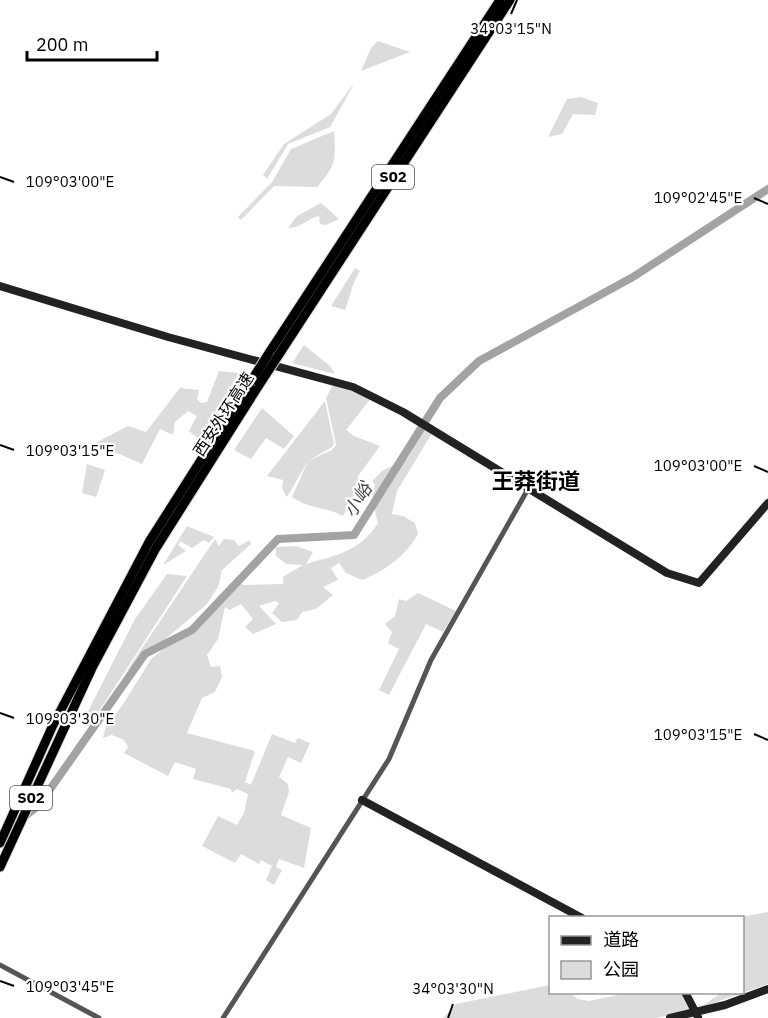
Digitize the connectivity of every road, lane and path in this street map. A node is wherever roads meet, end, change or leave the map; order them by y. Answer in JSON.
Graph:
{"nodes":[{"id":1,"x":500,"y":0,"type":"edge"},
{"id":2,"x":510,"y":0,"type":"edge"},
{"id":3,"x":0,"y":286,"type":"edge"},
{"id":4,"x":274,"y":355,"type":"junction"},
{"id":5,"x":528,"y":489,"type":"junction"},
{"id":6,"x":768,"y":503,"type":"edge"},
{"id":7,"x":58,"y":727,"type":"junction"},
{"id":8,"x":362,"y":800,"type":"junction"},
{"id":9,"x":0,"y":843,"type":"edge"},
{"id":10,"x":0,"y":867,"type":"edge"},
{"id":11,"x":578,"y":916,"type":"edge"},
{"id":12,"x":0,"y":965,"type":"edge"},
{"id":13,"x":768,"y":989,"type":"edge"},
{"id":14,"x":686,"y":994,"type":"edge"},
{"id":15,"x":697,"y":1016,"type":"edge"},
{"id":16,"x":99,"y":1018,"type":"edge"},
{"id":17,"x":223,"y":1018,"type":"edge"},
{"id":18,"x":670,"y":1018,"type":"edge"}],
"edges":[{"from":1,"to":4,"type":"highway","name":"西安外环高速","number":"S02"},
{"from":2,"to":4,"type":"highway","name":"西安外环高速","number":"S02"},
{"from":3,"to":5,"type":"street"},
{"from":4,"to":7,"type":"highway","name":"西安外环高速","number":"S02","bridge":true},
{"from":5,"to":6,"type":"street"},
{"from":5,"to":8,"type":"street"},
{"from":7,"to":9,"type":"highway","name":"西安外环高速","number":"S02"},
{"from":7,"to":10,"type":"highway","name":"西安外环高速","number":"S02"},
{"from":8,"to":11,"type":"street"},
{"from":8,"to":17,"type":"street"},
{"from":12,"to":16,"type":"street"},
{"from":13,"to":15,"type":"street"},
{"from":14,"to":15,"type":"street"},
{"from":15,"to":18,"type":"street"}]}
